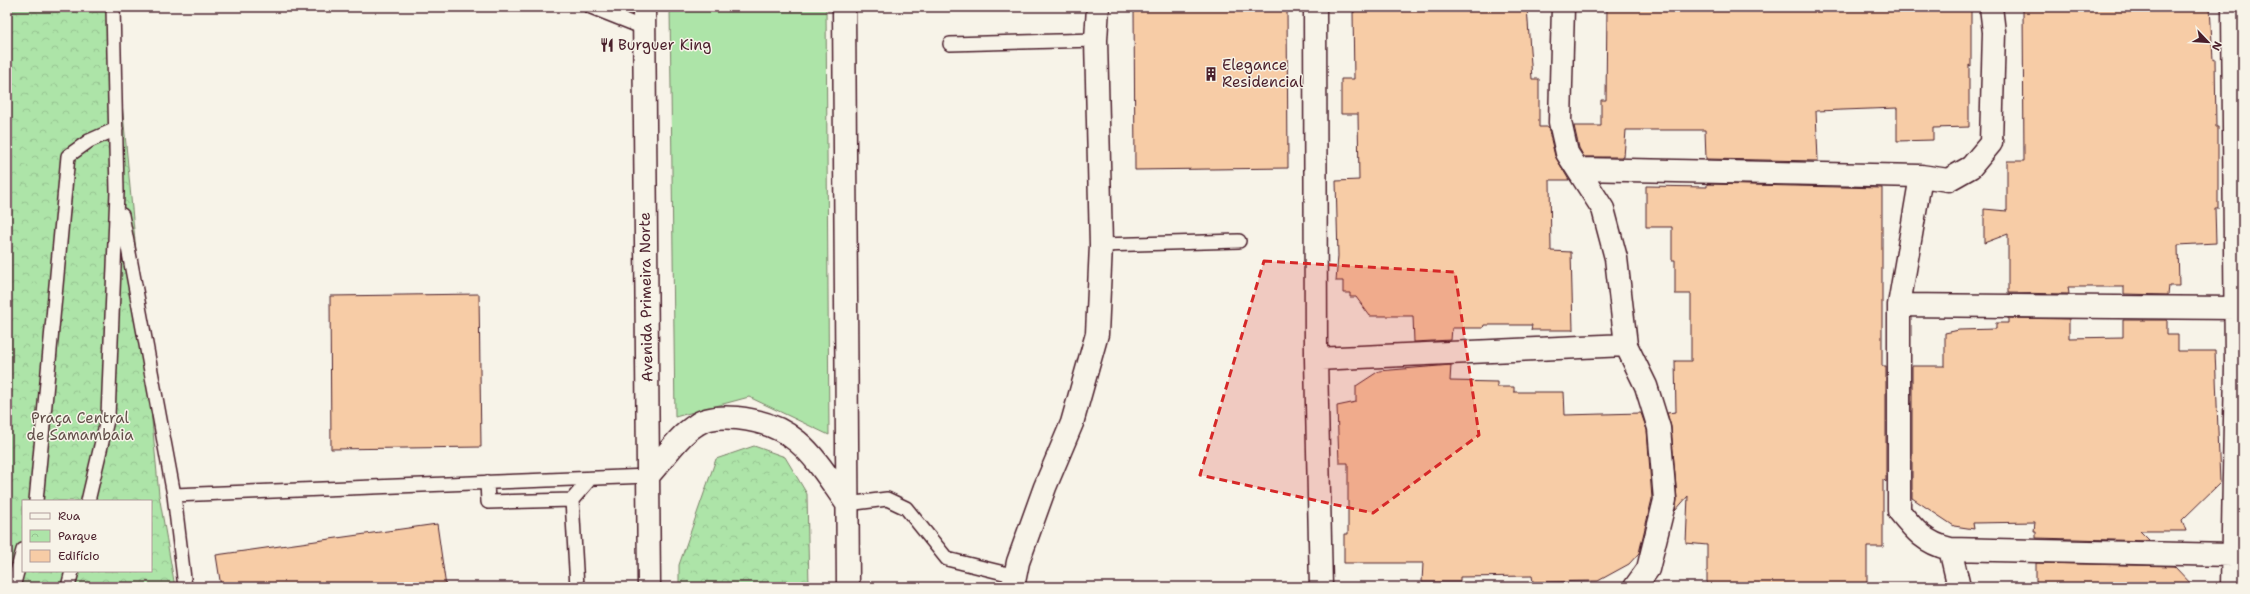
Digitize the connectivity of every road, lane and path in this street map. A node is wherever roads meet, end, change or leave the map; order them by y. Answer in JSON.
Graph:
{"nodes":[{"id":1,"x":113,"y":7,"type":"edge"},
{"id":2,"x":590,"y":7,"type":"edge"},
{"id":3,"x":844,"y":7,"type":"edge"},
{"id":4,"x":1098,"y":7,"type":"edge"},
{"id":5,"x":1315,"y":7,"type":"edge"},
{"id":6,"x":1563,"y":7,"type":"edge"},
{"id":7,"x":1991,"y":7,"type":"edge"},
{"id":8,"x":2233,"y":7,"type":"edge"},
{"id":9,"x":644,"y":17,"type":"edge"},
{"id":10,"x":1096,"y":40,"type":"junction"},
{"id":11,"x":950,"y":44,"type":"dead end"},
{"id":12,"x":116,"y":129,"type":"junction"},
{"id":13,"x":1579,"y":169,"type":"junction"},
{"id":14,"x":1921,"y":176,"type":"junction"},
{"id":15,"x":117,"y":192,"type":"junction"},
{"id":16,"x":1239,"y":241,"type":"dead end"},
{"id":17,"x":1101,"y":245,"type":"junction"},
{"id":18,"x":1899,"y":305,"type":"junction"},
{"id":19,"x":2236,"y":308,"type":"junction"},
{"id":20,"x":1626,"y":345,"type":"junction"},
{"id":21,"x":1316,"y":359,"type":"junction"},
{"id":22,"x":2240,"y":365,"type":"edge"},
{"id":23,"x":648,"y":476,"type":"junction"},
{"id":24,"x":590,"y":479,"type":"junction"},
{"id":25,"x":487,"y":482,"type":"junction"},
{"id":26,"x":174,"y":495,"type":"junction"},
{"id":27,"x":36,"y":500,"type":"edge"},
{"id":28,"x":88,"y":500,"type":"edge"},
{"id":29,"x":572,"y":500,"type":"junction"},
{"id":30,"x":847,"y":504,"type":"junction"},
{"id":31,"x":1950,"y":549,"type":"junction"},
{"id":32,"x":22,"y":554,"type":"edge"},
{"id":33,"x":2232,"y":555,"type":"junction"},
{"id":34,"x":72,"y":572,"type":"edge"},
{"id":35,"x":1014,"y":581,"type":"edge"},
{"id":36,"x":13,"y":587,"type":"edge"},
{"id":37,"x":68,"y":587,"type":"edge"},
{"id":38,"x":185,"y":587,"type":"edge"},
{"id":39,"x":577,"y":587,"type":"edge"},
{"id":40,"x":649,"y":587,"type":"edge"},
{"id":41,"x":848,"y":587,"type":"edge"},
{"id":42,"x":1321,"y":587,"type":"edge"},
{"id":43,"x":1634,"y":587,"type":"edge"},
{"id":44,"x":1959,"y":587,"type":"edge"},
{"id":45,"x":2232,"y":587,"type":"edge"}],
"edges":[{"from":1,"to":12,"type":"lane"},
{"from":2,"to":9,"type":"lane"},
{"from":3,"to":30,"type":"street"},
{"from":4,"to":10,"type":"street"},
{"from":5,"to":21,"type":"street"},
{"from":6,"to":13,"type":"street"},
{"from":7,"to":14,"type":"street"},
{"from":8,"to":19,"type":"street"},
{"from":9,"to":23,"type":"street","name":"Avenida Primeira Norte"},
{"from":10,"to":11,"type":"lane"},
{"from":10,"to":17,"type":"street"},
{"from":12,"to":15,"type":"lane"},
{"from":12,"to":27,"type":"lane"},
{"from":13,"to":14,"type":"street"},
{"from":13,"to":20,"type":"street"},
{"from":14,"to":18,"type":"street"},
{"from":15,"to":26,"type":"lane"},
{"from":15,"to":28,"type":"lane"},
{"from":16,"to":17,"type":"lane"},
{"from":17,"to":35,"type":"street"},
{"from":18,"to":19,"type":"street"},
{"from":18,"to":31,"type":"street"},
{"from":19,"to":22,"type":"street"},
{"from":20,"to":21,"type":"street"},
{"from":20,"to":43,"type":"street"},
{"from":21,"to":42,"type":"street"},
{"from":22,"to":33,"type":"street"},
{"from":23,"to":24,"type":"lane"},
{"from":23,"to":30,"type":"street"},
{"from":23,"to":40,"type":"street","name":"Avenida Primeira Norte"},
{"from":24,"to":25,"type":"lane"},
{"from":24,"to":29,"type":"lane"},
{"from":25,"to":26,"type":"lane"},
{"from":25,"to":29,"type":"lane"},
{"from":26,"to":38,"type":"lane"},
{"from":29,"to":39,"type":"lane"},
{"from":30,"to":35,"type":"lane"},
{"from":30,"to":41,"type":"street"},
{"from":31,"to":33,"type":"street"},
{"from":31,"to":44,"type":"street"},
{"from":32,"to":36,"type":"lane"},
{"from":33,"to":45,"type":"street"},
{"from":34,"to":37,"type":"lane"}]}
